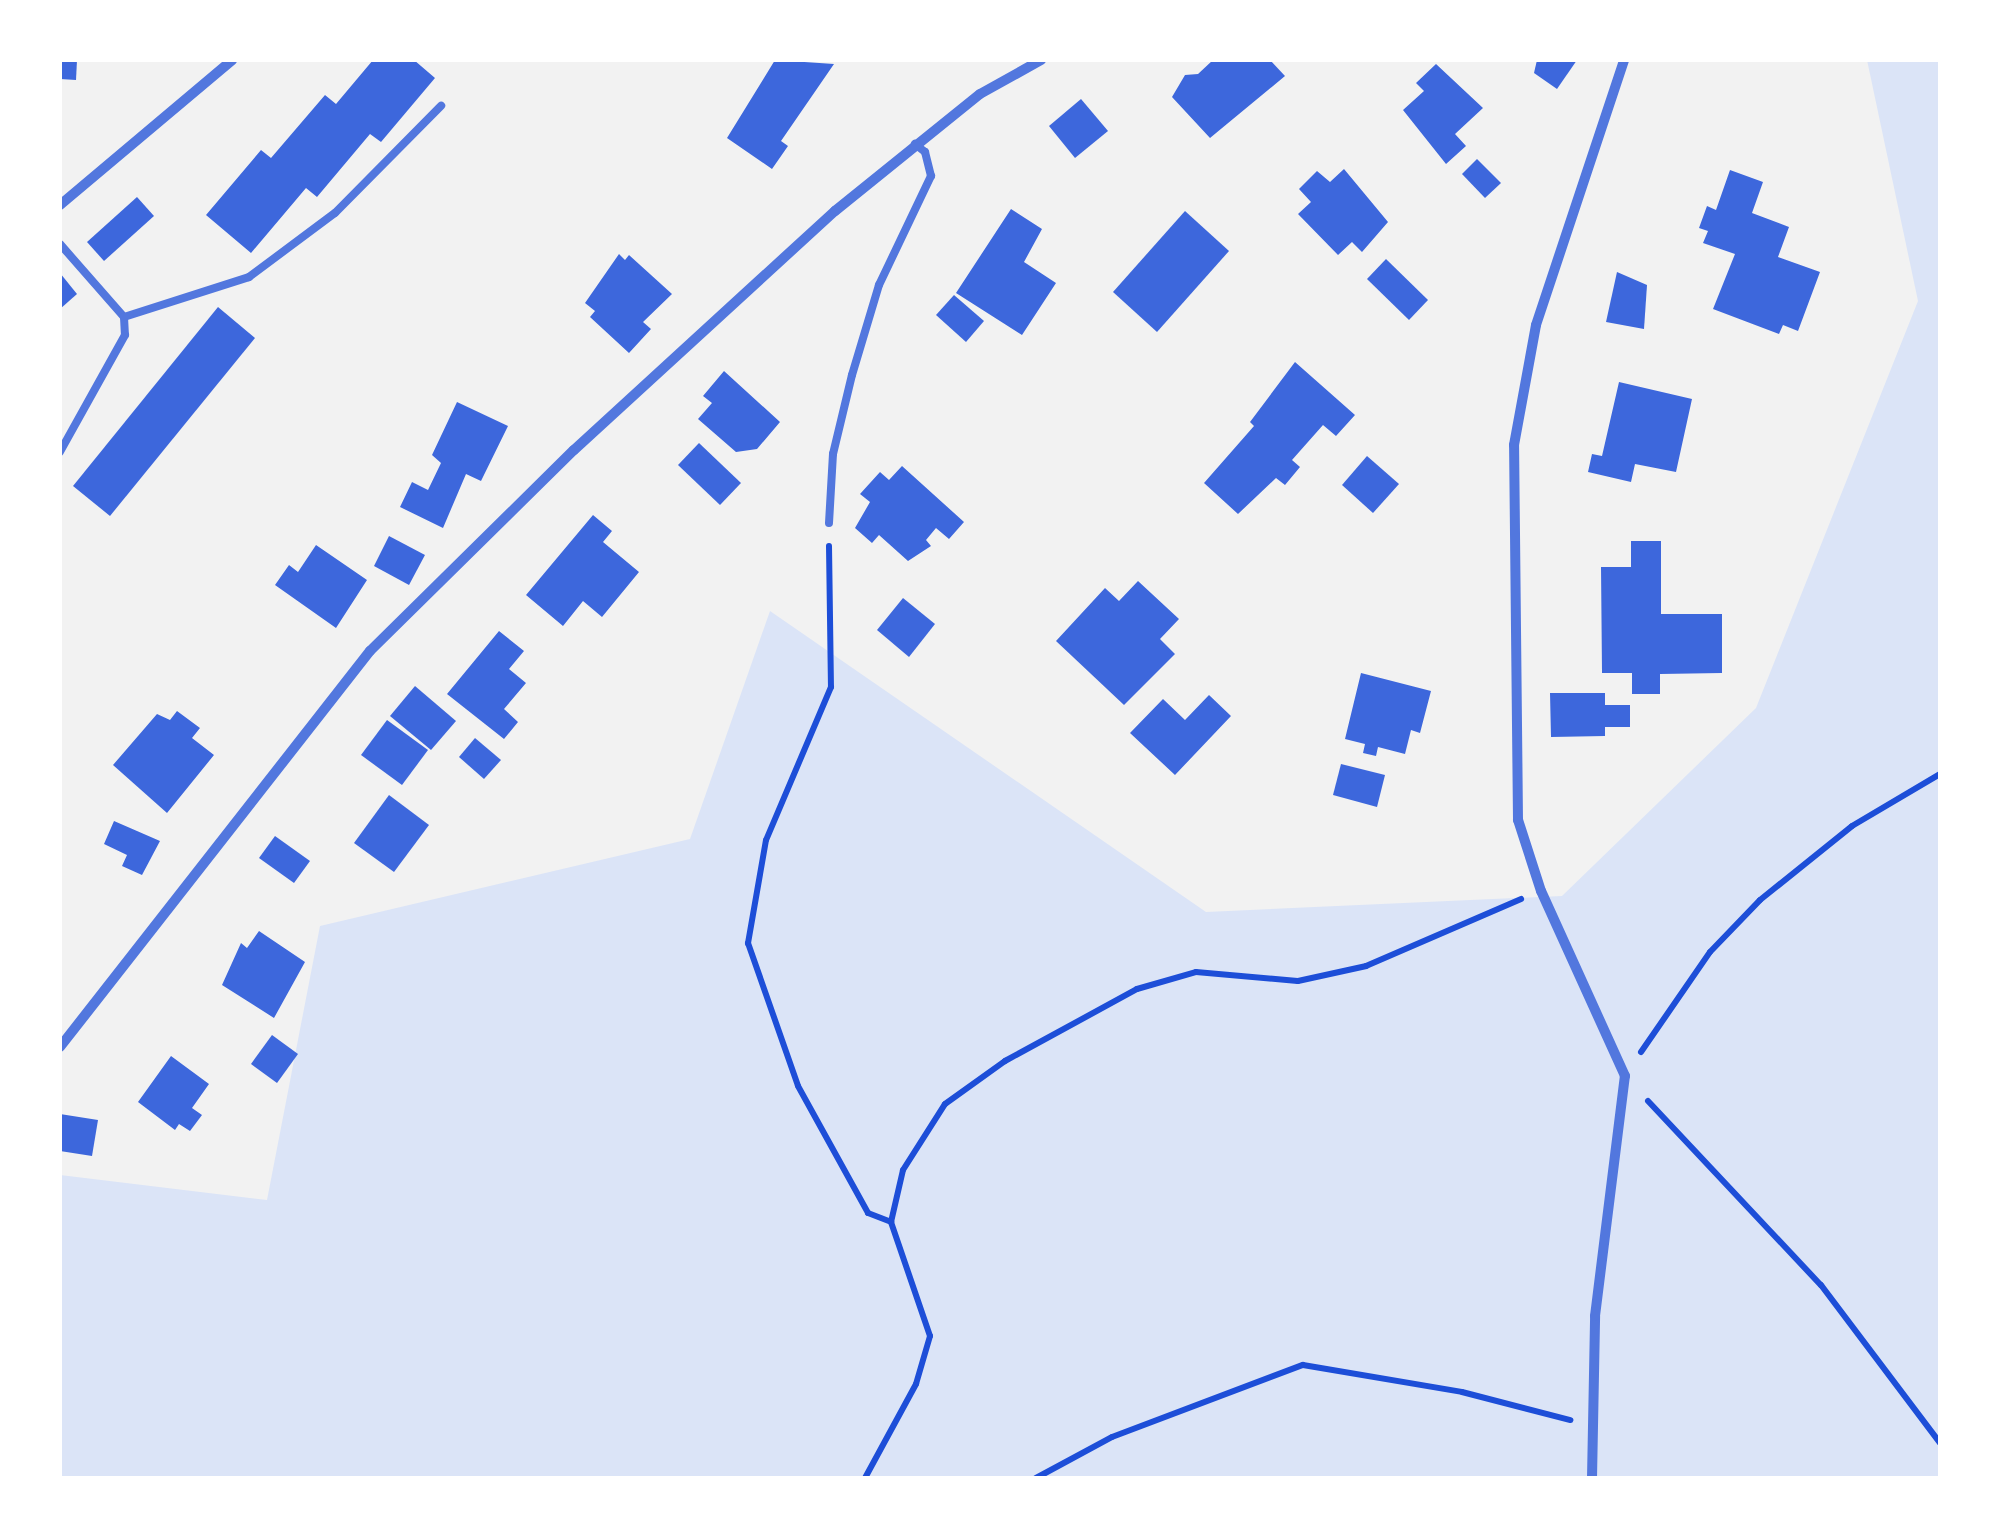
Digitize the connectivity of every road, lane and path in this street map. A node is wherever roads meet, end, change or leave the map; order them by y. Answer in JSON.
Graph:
{"nodes":[{"id":1,"x":232,"y":60,"type":"edge"},
{"id":2,"x":1041,"y":60,"type":"edge"},
{"id":3,"x":1624,"y":60,"type":"edge"},
{"id":4,"x":442,"y":106,"type":"dead end"},
{"id":5,"x":915,"y":144,"type":"junction"},
{"id":6,"x":60,"y":204,"type":"edge"},
{"id":7,"x":60,"y":244,"type":"edge"},
{"id":8,"x":124,"y":317,"type":"junction"},
{"id":9,"x":60,"y":452,"type":"edge"},
{"id":10,"x":829,"y":522,"type":"joint"},
{"id":11,"x":1940,"y":774,"type":"edge"},
{"id":12,"x":1540,"y":891,"type":"junction"},
{"id":13,"x":60,"y":1047,"type":"edge"},
{"id":14,"x":1625,"y":1076,"type":"junction"},
{"id":15,"x":891,"y":1222,"type":"junction"},
{"id":16,"x":1594,"y":1426,"type":"junction"},
{"id":17,"x":1940,"y":1443,"type":"edge"},
{"id":18,"x":865,"y":1478,"type":"edge"},
{"id":19,"x":1036,"y":1478,"type":"edge"},
{"id":20,"x":1592,"y":1478,"type":"edge"}],
"edges":[{"from":1,"to":6,"type":"street"},
{"from":2,"to":5,"type":"street"},
{"from":3,"to":12,"type":"street"},
{"from":4,"to":8,"type":"lane"},
{"from":5,"to":10,"type":"lane"},
{"from":5,"to":13,"type":"street"},
{"from":7,"to":8,"type":"lane"},
{"from":8,"to":9,"type":"lane"},
{"from":10,"to":15,"type":"path"},
{"from":11,"to":14,"type":"path"},
{"from":12,"to":14,"type":"street"},
{"from":12,"to":15,"type":"path"},
{"from":14,"to":16,"type":"street"},
{"from":14,"to":17,"type":"path"},
{"from":15,"to":18,"type":"path"},
{"from":16,"to":19,"type":"path"},
{"from":16,"to":20,"type":"street"}]}
